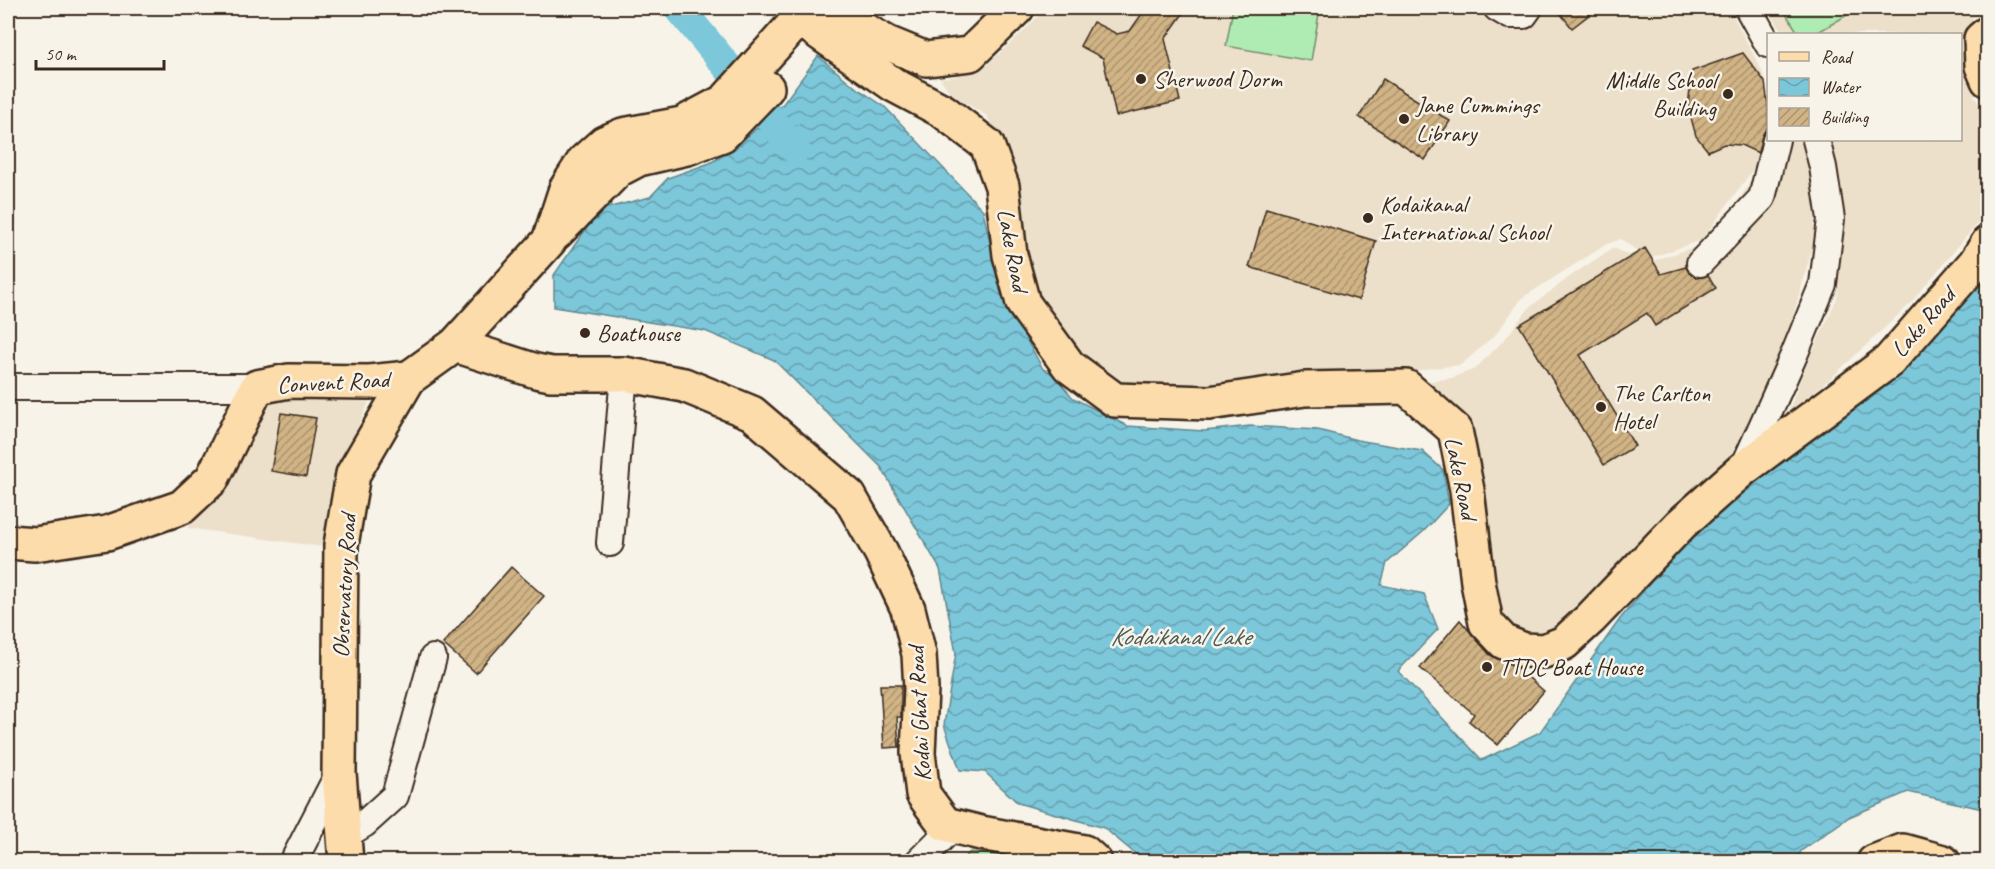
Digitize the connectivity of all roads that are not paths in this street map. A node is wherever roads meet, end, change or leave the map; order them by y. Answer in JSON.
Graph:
{"nodes":[{"id":1,"x":1017,"y":8,"type":"edge"},
{"id":2,"x":1497,"y":8,"type":"edge"},
{"id":3,"x":1529,"y":8,"type":"edge"},
{"id":4,"x":1748,"y":8,"type":"edge"},
{"id":5,"x":812,"y":15,"type":"edge"},
{"id":6,"x":1988,"y":33,"type":"edge"},
{"id":7,"x":1767,"y":46,"type":"edge"},
{"id":8,"x":1988,"y":80,"type":"edge"},
{"id":9,"x":1776,"y":141,"type":"edge"},
{"id":10,"x":1816,"y":141,"type":"edge"},
{"id":11,"x":1988,"y":243,"type":"edge"},
{"id":12,"x":1700,"y":263,"type":"dead end"},
{"id":13,"x":455,"y":345,"type":"junction"},
{"id":14,"x":624,"y":374,"type":"junction"},
{"id":15,"x":408,"y":378,"type":"junction"},
{"id":16,"x":8,"y":387,"type":"edge"},
{"id":17,"x":258,"y":387,"type":"junction"},
{"id":18,"x":1743,"y":469,"type":"junction"},
{"id":19,"x":8,"y":542,"type":"edge"},
{"id":20,"x":609,"y":543,"type":"dead end"},
{"id":21,"x":433,"y":658,"type":"dead end"},
{"id":22,"x":339,"y":773,"type":"junction"},
{"id":23,"x":954,"y":826,"type":"junction"},
{"id":24,"x":345,"y":849,"type":"edge"},
{"id":25,"x":293,"y":861,"type":"edge"},
{"id":26,"x":918,"y":861,"type":"edge"},
{"id":27,"x":1095,"y":861,"type":"edge"},
{"id":28,"x":1874,"y":861,"type":"edge"},
{"id":29,"x":1943,"y":861,"type":"edge"}],
"edges":[{"from":1,"to":5,"type":"main road"},
{"from":2,"to":3,"type":"street"},
{"from":4,"to":7,"type":"street"},
{"from":5,"to":13,"type":"main road","name":"Observatory Road"},
{"from":5,"to":18,"type":"main road","name":"Lake Road"},
{"from":6,"to":8,"type":"main road"},
{"from":9,"to":12,"type":"street"},
{"from":10,"to":18,"type":"street"},
{"from":11,"to":18,"type":"main road","name":"Lake Road"},
{"from":13,"to":14,"type":"main road","name":"Kodai Ghat Road"},
{"from":13,"to":15,"type":"main road","name":"Observatory Road"},
{"from":14,"to":20,"type":"street"},
{"from":14,"to":23,"type":"main road","name":"Kodai Ghat Road"},
{"from":15,"to":17,"type":"main road","name":"Convent Road"},
{"from":15,"to":22,"type":"main road","name":"Observatory Road"},
{"from":16,"to":17,"type":"street"},
{"from":17,"to":19,"type":"main road","name":"Convent Road"},
{"from":21,"to":24,"type":"street"},
{"from":22,"to":24,"type":"main road","name":"Observatory Road"},
{"from":22,"to":25,"type":"street"},
{"from":23,"to":26,"type":"street"},
{"from":23,"to":27,"type":"main road"},
{"from":28,"to":29,"type":"main road"}]}
